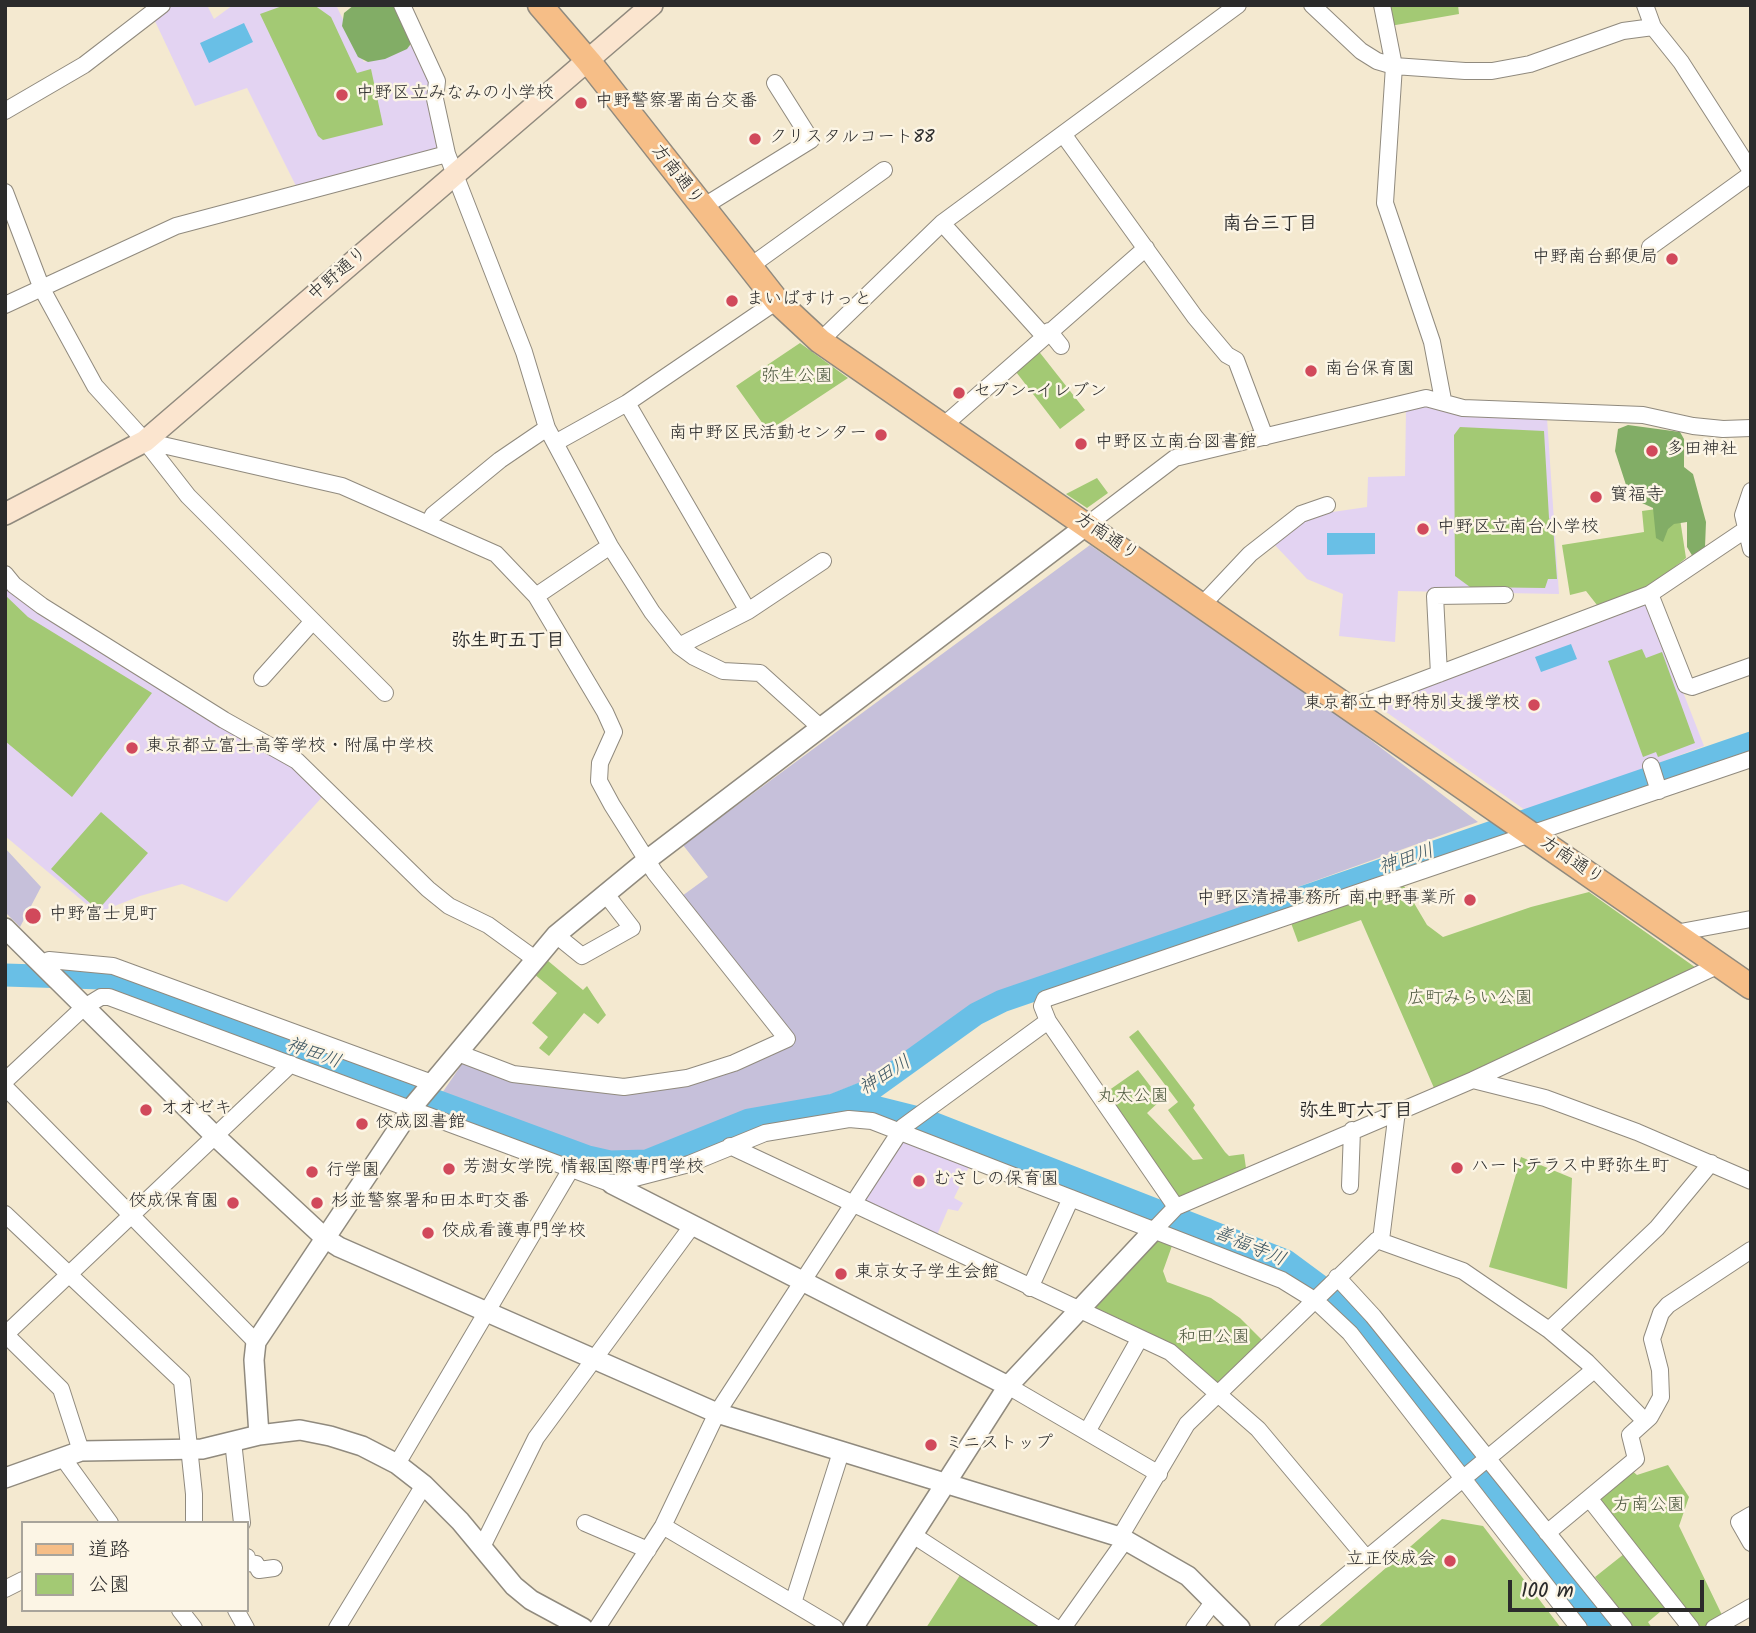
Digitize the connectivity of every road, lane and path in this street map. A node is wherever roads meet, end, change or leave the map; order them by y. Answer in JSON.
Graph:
{"nodes":[{"id":1,"x":162,"y":5,"type":"edge"},
{"id":2,"x":402,"y":5,"type":"edge"},
{"id":3,"x":540,"y":5,"type":"edge"},
{"id":4,"x":653,"y":5,"type":"edge"},
{"id":5,"x":1238,"y":5,"type":"edge"},
{"id":6,"x":1312,"y":5,"type":"edge"},
{"id":7,"x":1382,"y":5,"type":"edge"},
{"id":8,"x":1645,"y":5,"type":"edge"},
{"id":9,"x":1653,"y":27,"type":"junction"},
{"id":10,"x":589,"y":62,"type":"junction"},
{"id":11,"x":1394,"y":66,"type":"junction"},
{"id":12,"x":775,"y":83,"type":"dead end"},
{"id":13,"x":5,"y":111,"type":"edge"},
{"id":14,"x":1063,"y":134,"type":"junction"},
{"id":15,"x":449,"y":157,"type":"junction"},
{"id":16,"x":884,"y":170,"type":"dead end"},
{"id":17,"x":1751,"y":173,"type":"edge"},
{"id":18,"x":5,"y":192,"type":"edge"},
{"id":19,"x":701,"y":208,"type":"junction"},
{"id":20,"x":942,"y":223,"type":"junction"},
{"id":21,"x":1650,"y":247,"type":"dead end"},
{"id":22,"x":1146,"y":248,"type":"junction"},
{"id":23,"x":749,"y":267,"type":"junction"},
{"id":24,"x":42,"y":289,"type":"junction"},
{"id":25,"x":777,"y":301,"type":"junction"},
{"id":26,"x":5,"y":305,"type":"edge"},
{"id":27,"x":1046,"y":333,"type":"junction"},
{"id":28,"x":820,"y":341,"type":"junction"},
{"id":29,"x":1061,"y":346,"type":"dead end"},
{"id":30,"x":1443,"y":400,"type":"junction"},
{"id":31,"x":627,"y":403,"type":"junction"},
{"id":32,"x":944,"y":425,"type":"junction"},
{"id":33,"x":547,"y":428,"type":"junction"},
{"id":34,"x":1751,"y":428,"type":"edge"},
{"id":35,"x":1265,"y":437,"type":"junction"},
{"id":36,"x":156,"y":443,"type":"junction"},
{"id":37,"x":555,"y":443,"type":"junction"},
{"id":38,"x":1751,"y":491,"type":"edge"},
{"id":39,"x":1327,"y":505,"type":"dead end"},
{"id":40,"x":5,"y":514,"type":"edge"},
{"id":41,"x":429,"y":523,"type":"junction"},
{"id":42,"x":1087,"y":525,"type":"junction"},
{"id":43,"x":1745,"y":530,"type":"junction"},
{"id":44,"x":610,"y":546,"type":"junction"},
{"id":45,"x":1751,"y":549,"type":"edge"},
{"id":46,"x":823,"y":561,"type":"dead end"},
{"id":47,"x":5,"y":574,"type":"edge"},
{"id":48,"x":1650,"y":594,"type":"junction"},
{"id":49,"x":1505,"y":595,"type":"dead end"},
{"id":50,"x":536,"y":596,"type":"junction"},
{"id":51,"x":1203,"y":604,"type":"junction"},
{"id":52,"x":748,"y":611,"type":"junction"},
{"id":53,"x":313,"y":621,"type":"junction"},
{"id":54,"x":679,"y":646,"type":"junction"},
{"id":55,"x":1751,"y":666,"type":"edge"},
{"id":56,"x":1439,"y":674,"type":"junction"},
{"id":57,"x":262,"y":678,"type":"dead end"},
{"id":58,"x":384,"y":694,"type":"dead end"},
{"id":59,"x":1358,"y":712,"type":"junction"},
{"id":60,"x":821,"y":729,"type":"junction"},
{"id":61,"x":1751,"y":760,"type":"edge"},
{"id":62,"x":1651,"y":766,"type":"dead end"},
{"id":63,"x":1658,"y":788,"type":"junction"},
{"id":64,"x":1521,"y":827,"type":"junction"},
{"id":65,"x":646,"y":860,"type":"junction"},
{"id":66,"x":605,"y":893,"type":"junction"},
{"id":67,"x":1751,"y":919,"type":"edge"},
{"id":68,"x":5,"y":928,"type":"edge"},
{"id":69,"x":1675,"y":933,"type":"junction"},
{"id":70,"x":555,"y":935,"type":"junction"},
{"id":71,"x":535,"y":959,"type":"junction"},
{"id":72,"x":41,"y":965,"type":"junction"},
{"id":73,"x":1718,"y":965,"type":"junction"},
{"id":74,"x":1751,"y":987,"type":"edge"},
{"id":75,"x":83,"y":1008,"type":"junction"},
{"id":76,"x":1048,"y":1021,"type":"junction"},
{"id":77,"x":458,"y":1053,"type":"junction"},
{"id":78,"x":291,"y":1064,"type":"junction"},
{"id":79,"x":1473,"y":1080,"type":"junction"},
{"id":80,"x":5,"y":1082,"type":"edge"},
{"id":81,"x":431,"y":1084,"type":"junction"},
{"id":82,"x":5,"y":1087,"type":"edge"},
{"id":83,"x":413,"y":1107,"type":"junction"},
{"id":84,"x":1397,"y":1111,"type":"junction"},
{"id":85,"x":902,"y":1129,"type":"junction"},
{"id":86,"x":1352,"y":1130,"type":"junction"},
{"id":87,"x":215,"y":1136,"type":"junction"},
{"id":88,"x":730,"y":1146,"type":"junction"},
{"id":89,"x":1711,"y":1163,"type":"junction"},
{"id":90,"x":571,"y":1168,"type":"junction"},
{"id":91,"x":1751,"y":1181,"type":"edge"},
{"id":92,"x":612,"y":1184,"type":"junction"},
{"id":93,"x":1350,"y":1186,"type":"dead end"},
{"id":94,"x":1071,"y":1198,"type":"junction"},
{"id":95,"x":852,"y":1205,"type":"junction"},
{"id":96,"x":1174,"y":1208,"type":"junction"},
{"id":97,"x":5,"y":1214,"type":"edge"},
{"id":98,"x":130,"y":1217,"type":"junction"},
{"id":99,"x":692,"y":1226,"type":"junction"},
{"id":100,"x":1156,"y":1228,"type":"junction"},
{"id":101,"x":325,"y":1238,"type":"junction"},
{"id":102,"x":1381,"y":1240,"type":"junction"},
{"id":103,"x":1751,"y":1250,"type":"edge"},
{"id":104,"x":67,"y":1275,"type":"junction"},
{"id":105,"x":801,"y":1280,"type":"junction"},
{"id":106,"x":1334,"y":1280,"type":"junction"},
{"id":107,"x":1030,"y":1288,"type":"junction"},
{"id":108,"x":1317,"y":1300,"type":"junction"},
{"id":109,"x":1080,"y":1310,"type":"junction"},
{"id":110,"x":488,"y":1312,"type":"junction"},
{"id":111,"x":1549,"y":1330,"type":"junction"},
{"id":112,"x":5,"y":1335,"type":"edge"},
{"id":113,"x":1140,"y":1338,"type":"junction"},
{"id":114,"x":256,"y":1342,"type":"junction"},
{"id":115,"x":596,"y":1359,"type":"junction"},
{"id":116,"x":1594,"y":1370,"type":"junction"},
{"id":117,"x":1008,"y":1385,"type":"junction"},
{"id":118,"x":1219,"y":1393,"type":"junction"},
{"id":119,"x":717,"y":1413,"type":"junction"},
{"id":120,"x":1644,"y":1420,"type":"junction"},
{"id":121,"x":1087,"y":1430,"type":"junction"},
{"id":122,"x":260,"y":1435,"type":"junction"},
{"id":123,"x":233,"y":1441,"type":"junction"},
{"id":124,"x":189,"y":1450,"type":"junction"},
{"id":125,"x":841,"y":1452,"type":"junction"},
{"id":126,"x":72,"y":1455,"type":"junction"},
{"id":127,"x":1486,"y":1462,"type":"junction"},
{"id":128,"x":397,"y":1464,"type":"junction"},
{"id":129,"x":1159,"y":1474,"type":"junction"},
{"id":130,"x":5,"y":1478,"type":"edge"},
{"id":131,"x":1466,"y":1478,"type":"junction"},
{"id":132,"x":947,"y":1484,"type":"junction"},
{"id":133,"x":424,"y":1485,"type":"junction"},
{"id":134,"x":1589,"y":1498,"type":"junction"},
{"id":135,"x":1751,"y":1515,"type":"edge"},
{"id":136,"x":106,"y":1521,"type":"edge"},
{"id":137,"x":194,"y":1521,"type":"edge"},
{"id":138,"x":242,"y":1521,"type":"edge"},
{"id":139,"x":585,"y":1523,"type":"dead end"},
{"id":140,"x":663,"y":1525,"type":"junction"},
{"id":141,"x":1547,"y":1533,"type":"junction"},
{"id":142,"x":913,"y":1535,"type":"junction"},
{"id":143,"x":1123,"y":1538,"type":"junction"},
{"id":144,"x":1751,"y":1543,"type":"edge"},
{"id":145,"x":482,"y":1547,"type":"junction"},
{"id":146,"x":648,"y":1549,"type":"junction"},
{"id":147,"x":1367,"y":1559,"type":"junction"},
{"id":148,"x":248,"y":1562,"type":"edge"},
{"id":149,"x":274,"y":1568,"type":"dead end"},
{"id":150,"x":21,"y":1581,"type":"edge"},
{"id":151,"x":5,"y":1589,"type":"edge"},
{"id":152,"x":1214,"y":1601,"type":"junction"},
{"id":153,"x":793,"y":1603,"type":"junction"},
{"id":154,"x":1751,"y":1607,"type":"edge"},
{"id":155,"x":182,"y":1612,"type":"edge"},
{"id":156,"x":237,"y":1612,"type":"edge"},
{"id":157,"x":194,"y":1628,"type":"edge"},
{"id":158,"x":246,"y":1628,"type":"edge"},
{"id":159,"x":337,"y":1628,"type":"edge"},
{"id":160,"x":583,"y":1628,"type":"edge"},
{"id":161,"x":597,"y":1628,"type":"edge"},
{"id":162,"x":835,"y":1628,"type":"edge"},
{"id":163,"x":853,"y":1628,"type":"edge"},
{"id":164,"x":1056,"y":1628,"type":"edge"},
{"id":165,"x":1063,"y":1628,"type":"edge"},
{"id":166,"x":1194,"y":1628,"type":"edge"},
{"id":167,"x":1240,"y":1628,"type":"edge"},
{"id":168,"x":1283,"y":1628,"type":"edge"},
{"id":169,"x":1579,"y":1628,"type":"edge"},
{"id":170,"x":1623,"y":1628,"type":"edge"},
{"id":171,"x":1691,"y":1628,"type":"edge"},
{"id":172,"x":1714,"y":1628,"type":"edge"}],
"edges":[{"from":1,"to":13,"type":"street"},
{"from":2,"to":15,"type":"street"},
{"from":3,"to":10,"type":"main road","name":"方南通り"},
{"from":4,"to":10,"type":"main road","name":"中野通り"},
{"from":5,"to":14,"type":"street"},
{"from":6,"to":11,"type":"street"},
{"from":7,"to":11,"type":"street"},
{"from":8,"to":9,"type":"street"},
{"from":9,"to":11,"type":"street"},
{"from":9,"to":17,"type":"street"},
{"from":10,"to":15,"type":"main road","name":"中野通り"},
{"from":10,"to":19,"type":"main road","name":"方南通り"},
{"from":11,"to":30,"type":"street"},
{"from":12,"to":19,"type":"street"},
{"from":14,"to":20,"type":"street"},
{"from":14,"to":22,"type":"street"},
{"from":15,"to":24,"type":"street"},
{"from":15,"to":33,"type":"street"},
{"from":15,"to":36,"type":"main road","name":"中野通り"},
{"from":16,"to":23,"type":"street"},
{"from":17,"to":21,"type":"street"},
{"from":18,"to":24,"type":"street"},
{"from":19,"to":23,"type":"main road","name":"方南通り"},
{"from":20,"to":27,"type":"street"},
{"from":20,"to":28,"type":"street"},
{"from":22,"to":27,"type":"street"},
{"from":22,"to":35,"type":"street"},
{"from":23,"to":25,"type":"main road","name":"方南通り"},
{"from":24,"to":26,"type":"street"},
{"from":24,"to":36,"type":"street"},
{"from":25,"to":28,"type":"main road","name":"方南通り"},
{"from":25,"to":31,"type":"street"},
{"from":27,"to":29,"type":"street"},
{"from":27,"to":32,"type":"street"},
{"from":28,"to":32,"type":"main road","name":"方南通り"},
{"from":30,"to":34,"type":"street"},
{"from":30,"to":35,"type":"street"},
{"from":31,"to":37,"type":"street"},
{"from":31,"to":52,"type":"street"},
{"from":32,"to":42,"type":"main road","name":"方南通り"},
{"from":33,"to":37,"type":"street"},
{"from":33,"to":41,"type":"street"},
{"from":35,"to":42,"type":"street"},
{"from":36,"to":40,"type":"main road","name":"中野通り"},
{"from":36,"to":41,"type":"street"},
{"from":36,"to":53,"type":"street"},
{"from":37,"to":44,"type":"street"},
{"from":38,"to":43,"type":"street"},
{"from":39,"to":51,"type":"street"},
{"from":41,"to":50,"type":"street"},
{"from":42,"to":51,"type":"main road","name":"方南通り"},
{"from":42,"to":60,"type":"street"},
{"from":43,"to":45,"type":"street"},
{"from":43,"to":48,"type":"street"},
{"from":44,"to":50,"type":"street"},
{"from":44,"to":54,"type":"street"},
{"from":46,"to":52,"type":"street"},
{"from":47,"to":71,"type":"street"},
{"from":48,"to":55,"type":"street"},
{"from":48,"to":56,"type":"street"},
{"from":49,"to":56,"type":"street"},
{"from":50,"to":65,"type":"street"},
{"from":51,"to":59,"type":"main road","name":"方南通り"},
{"from":52,"to":54,"type":"street"},
{"from":53,"to":57,"type":"street"},
{"from":53,"to":58,"type":"street"},
{"from":54,"to":60,"type":"street"},
{"from":56,"to":59,"type":"street"},
{"from":59,"to":64,"type":"main road","name":"方南通り"},
{"from":60,"to":65,"type":"street"},
{"from":61,"to":63,"type":"street"},
{"from":62,"to":63,"type":"street"},
{"from":63,"to":64,"type":"street"},
{"from":64,"to":69,"type":"main road","name":"方南通り"},
{"from":64,"to":76,"type":"street"},
{"from":65,"to":66,"type":"street"},
{"from":65,"to":77,"type":"street"},
{"from":66,"to":70,"type":"street"},
{"from":66,"to":70,"type":"street"},
{"from":67,"to":69,"type":"street"},
{"from":68,"to":72,"type":"street"},
{"from":69,"to":73,"type":"main road","name":"方南通り"},
{"from":70,"to":71,"type":"street"},
{"from":71,"to":77,"type":"street"},
{"from":72,"to":75,"type":"street"},
{"from":72,"to":81,"type":"street"},
{"from":73,"to":74,"type":"main road","name":"方南通り"},
{"from":73,"to":79,"type":"street"},
{"from":75,"to":78,"type":"street"},
{"from":75,"to":80,"type":"street"},
{"from":75,"to":87,"type":"street"},
{"from":76,"to":85,"type":"street"},
{"from":76,"to":96,"type":"street"},
{"from":77,"to":81,"type":"street"},
{"from":78,"to":83,"type":"street"},
{"from":78,"to":87,"type":"street"},
{"from":79,"to":84,"type":"street"},
{"from":79,"to":89,"type":"street"},
{"from":81,"to":83,"type":"street"},
{"from":82,"to":98,"type":"street"},
{"from":83,"to":90,"type":"street"},
{"from":83,"to":101,"type":"street"},
{"from":84,"to":86,"type":"street"},
{"from":84,"to":102,"type":"street"},
{"from":85,"to":88,"type":"street"},
{"from":85,"to":94,"type":"street"},
{"from":85,"to":95,"type":"street"},
{"from":86,"to":93,"type":"street"},
{"from":86,"to":96,"type":"street"},
{"from":87,"to":98,"type":"street"},
{"from":87,"to":101,"type":"street"},
{"from":88,"to":92,"type":"street"},
{"from":88,"to":95,"type":"street"},
{"from":89,"to":91,"type":"street"},
{"from":89,"to":111,"type":"street"},
{"from":90,"to":92,"type":"street"},
{"from":90,"to":110,"type":"street"},
{"from":92,"to":99,"type":"street"},
{"from":94,"to":100,"type":"street"},
{"from":94,"to":107,"type":"street"},
{"from":95,"to":105,"type":"street"},
{"from":95,"to":107,"type":"street"},
{"from":96,"to":100,"type":"street"},
{"from":97,"to":104,"type":"street"},
{"from":98,"to":104,"type":"street"},
{"from":98,"to":114,"type":"street"},
{"from":99,"to":105,"type":"street"},
{"from":99,"to":115,"type":"street"},
{"from":100,"to":108,"type":"street"},
{"from":100,"to":109,"type":"street"},
{"from":101,"to":110,"type":"street"},
{"from":101,"to":114,"type":"street"},
{"from":102,"to":106,"type":"street"},
{"from":102,"to":111,"type":"street"},
{"from":103,"to":120,"type":"street"},
{"from":104,"to":112,"type":"street"},
{"from":104,"to":124,"type":"street"},
{"from":105,"to":117,"type":"street"},
{"from":105,"to":119,"type":"street"},
{"from":106,"to":108,"type":"street"},
{"from":106,"to":127,"type":"street"},
{"from":107,"to":109,"type":"street"},
{"from":108,"to":118,"type":"street"},
{"from":108,"to":131,"type":"street"},
{"from":109,"to":113,"type":"street"},
{"from":109,"to":117,"type":"street"},
{"from":110,"to":115,"type":"street"},
{"from":110,"to":128,"type":"street"},
{"from":111,"to":116,"type":"street"},
{"from":112,"to":126,"type":"street"},
{"from":113,"to":118,"type":"street"},
{"from":113,"to":121,"type":"street"},
{"from":114,"to":122,"type":"street"},
{"from":115,"to":119,"type":"street"},
{"from":115,"to":145,"type":"street"},
{"from":116,"to":120,"type":"street"},
{"from":116,"to":127,"type":"street"},
{"from":117,"to":121,"type":"street"},
{"from":117,"to":132,"type":"street"},
{"from":118,"to":129,"type":"street"},
{"from":118,"to":147,"type":"street"},
{"from":119,"to":125,"type":"street"},
{"from":119,"to":140,"type":"street"},
{"from":120,"to":134,"type":"street"},
{"from":121,"to":129,"type":"street"},
{"from":122,"to":123,"type":"street"},
{"from":122,"to":128,"type":"street"},
{"from":123,"to":124,"type":"street"},
{"from":123,"to":138,"type":"street"},
{"from":124,"to":126,"type":"street"},
{"from":124,"to":137,"type":"street"},
{"from":125,"to":132,"type":"street"},
{"from":125,"to":153,"type":"street"},
{"from":126,"to":130,"type":"street"},
{"from":126,"to":136,"type":"street"},
{"from":127,"to":131,"type":"street"},
{"from":127,"to":141,"type":"street"},
{"from":128,"to":133,"type":"street"},
{"from":129,"to":143,"type":"street"},
{"from":131,"to":147,"type":"street"},
{"from":131,"to":169,"type":"street"},
{"from":132,"to":142,"type":"street"},
{"from":132,"to":143,"type":"street"},
{"from":133,"to":145,"type":"street"},
{"from":133,"to":159,"type":"street"},
{"from":134,"to":141,"type":"street"},
{"from":134,"to":171,"type":"street"},
{"from":135,"to":144,"type":"street"},
{"from":139,"to":146,"type":"street"},
{"from":140,"to":146,"type":"street"},
{"from":140,"to":153,"type":"street"},
{"from":141,"to":170,"type":"street"},
{"from":142,"to":163,"type":"street"},
{"from":142,"to":164,"type":"street"},
{"from":143,"to":152,"type":"street"},
{"from":143,"to":165,"type":"street"},
{"from":145,"to":160,"type":"street"},
{"from":146,"to":161,"type":"street"},
{"from":147,"to":168,"type":"street"},
{"from":148,"to":149,"type":"street"},
{"from":150,"to":151,"type":"street"},
{"from":152,"to":166,"type":"street"},
{"from":152,"to":167,"type":"street"},
{"from":153,"to":162,"type":"street"},
{"from":154,"to":172,"type":"street"},
{"from":155,"to":157,"type":"street"},
{"from":156,"to":158,"type":"street"}]}
